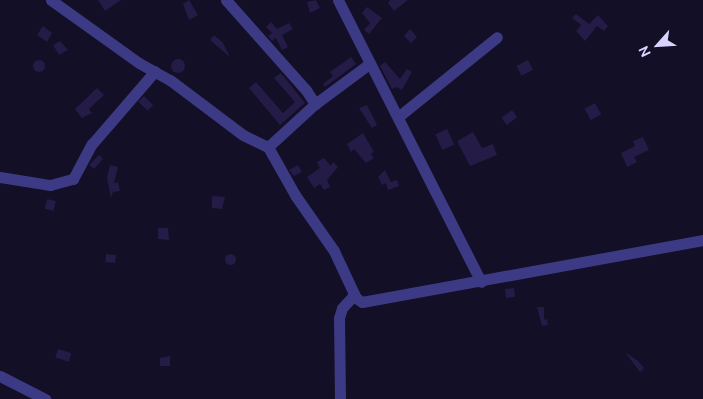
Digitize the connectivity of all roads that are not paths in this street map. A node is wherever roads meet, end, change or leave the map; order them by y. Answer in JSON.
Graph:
{"nodes":[{"id":1,"x":226,"y":0,"type":"edge"},
{"id":2,"x":338,"y":0,"type":"edge"},
{"id":3,"x":56,"y":2,"type":"edge"},
{"id":4,"x":497,"y":38,"type":"dead end"},
{"id":5,"x":369,"y":64,"type":"junction"},
{"id":6,"x":155,"y":71,"type":"junction"},
{"id":7,"x":315,"y":104,"type":"junction"},
{"id":8,"x":398,"y":117,"type":"junction"},
{"id":9,"x":268,"y":147,"type":"junction"},
{"id":10,"x":0,"y":177,"type":"edge"},
{"id":11,"x":703,"y":240,"type":"edge"},
{"id":12,"x":481,"y":282,"type":"junction"},
{"id":13,"x":354,"y":295,"type":"junction"},
{"id":14,"x":0,"y":376,"type":"edge"},
{"id":15,"x":44,"y":399,"type":"edge"},
{"id":16,"x":340,"y":399,"type":"edge"}],
"edges":[{"from":1,"to":7,"type":"street"},
{"from":2,"to":5,"type":"street"},
{"from":3,"to":6,"type":"street"},
{"from":4,"to":8,"type":"street"},
{"from":5,"to":7,"type":"street"},
{"from":5,"to":8,"type":"street"},
{"from":6,"to":9,"type":"street"},
{"from":6,"to":10,"type":"street"},
{"from":7,"to":9,"type":"street"},
{"from":8,"to":12,"type":"street"},
{"from":9,"to":13,"type":"street"},
{"from":11,"to":12,"type":"street"},
{"from":12,"to":13,"type":"street"},
{"from":13,"to":16,"type":"street"},
{"from":14,"to":15,"type":"street"}]}
